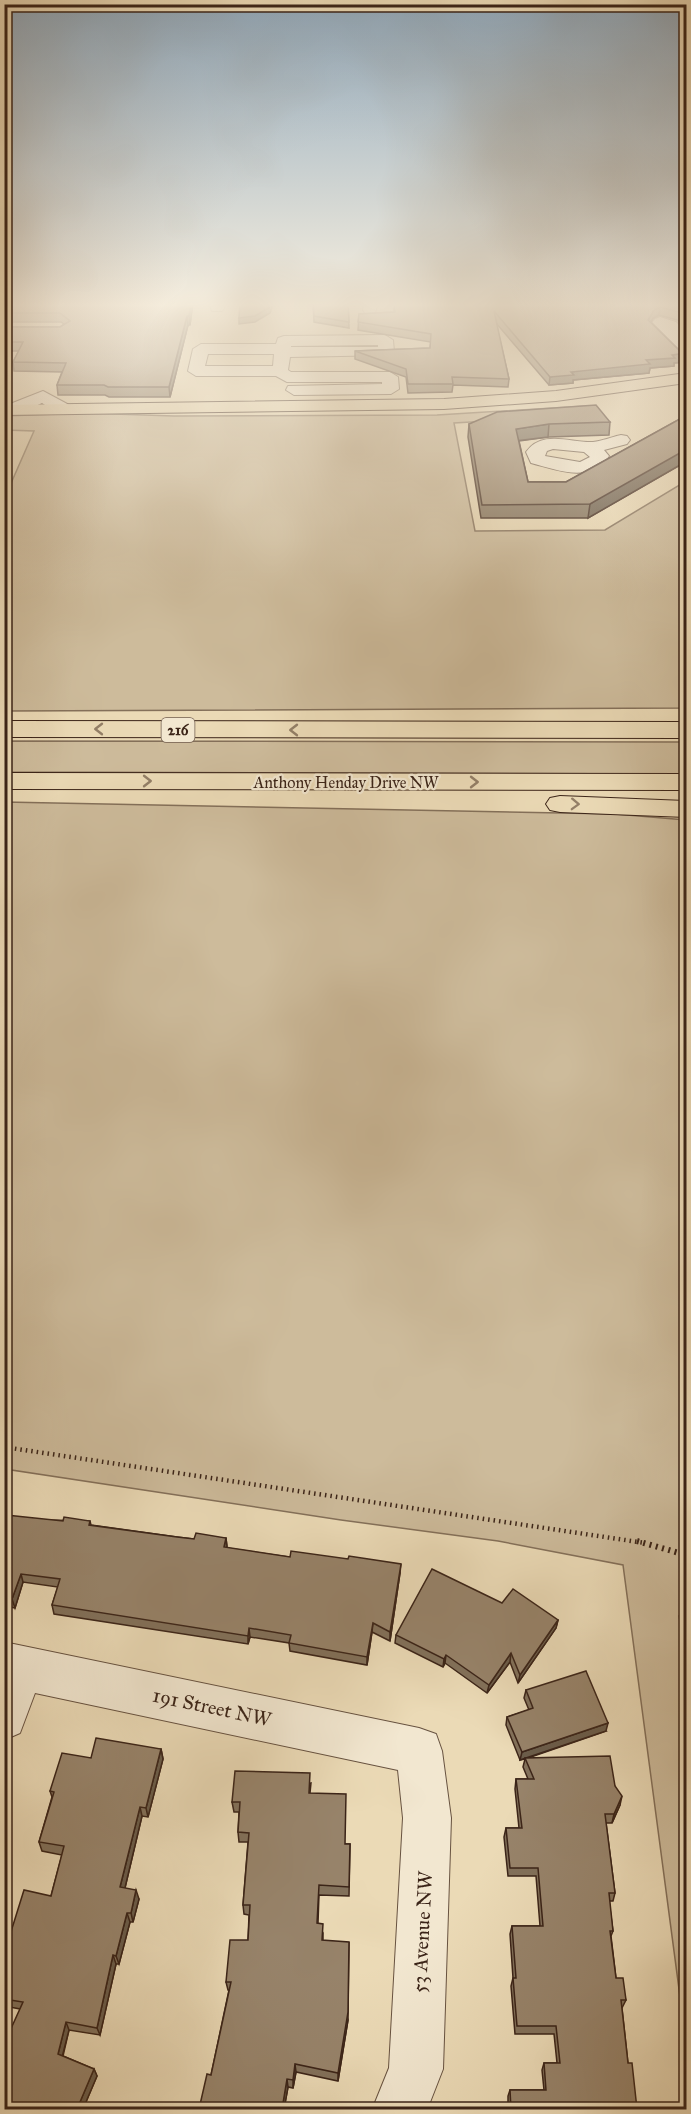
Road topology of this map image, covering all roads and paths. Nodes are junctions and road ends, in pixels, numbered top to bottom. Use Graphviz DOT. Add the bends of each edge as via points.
graph roads {
  1 [pos="202,401"];
  2 [pos="368,401"];
  3 [pos="425,401"];
  4 [pos="501,401"];
  5 [pos="575,401"];
  6 [pos="8,410"];
  7 [pos="621,440"];
  8 [pos="590,448"];
  9 [pos="570,468"];
  10 [pos="549,483"];
  11 [pos="687,717"];
  12 [pos="4,729"];
  13 [pos="352,730"];
  14 [pos="687,730"];
  15 [pos="4,781"];
  16 [pos="202,781"];
  17 [pos="687,782"];
  18 [pos="687,809"];
  19 [pos="4,1447"];
  20 [pos="687,1555"];
  21 [pos="13,1665"];
  22 [pos="4,1717"];
  23 [pos="419,1751"];
  24 [pos="399,2109"];
  1 -- 6 [label="main road" via="157,413"];
  2 -- 5 [label="main road" via="407,412 514,408"];
  3 -- 4 [label="main road" via="444,404"];
  7 -- 8 [label="street"];
  8 -- 9 [label="street" via="600,456 597,461"];
  8 -- 9 [label="street" via="559,443 539,447 535,452 537,459"];
  9 -- 10 [label="street"];
  11 -- 13 [label="main road" via="510,718"];
  13 -- 12 [label="main road, 216, one-way"];
  13 -- 14 [label="main road, 216"];
  15 -- 16 [label="main road, Anthony Henday Drive NW, one-way"];
  16 -- 17 [label="main road, Anthony Henday Drive NW, one-way"];
  16 -- 18 [label="main road, one-way" via="369,797"];
  19 -- 20 [label="path" via="643,1542"];
  21 -- 22 [label="street"];
  21 -- 23 [label="street, 191 Street NW"];
  23 -- 24 [label="street, 53 Avenue NW" via="427,1818 416,2069"];
}
